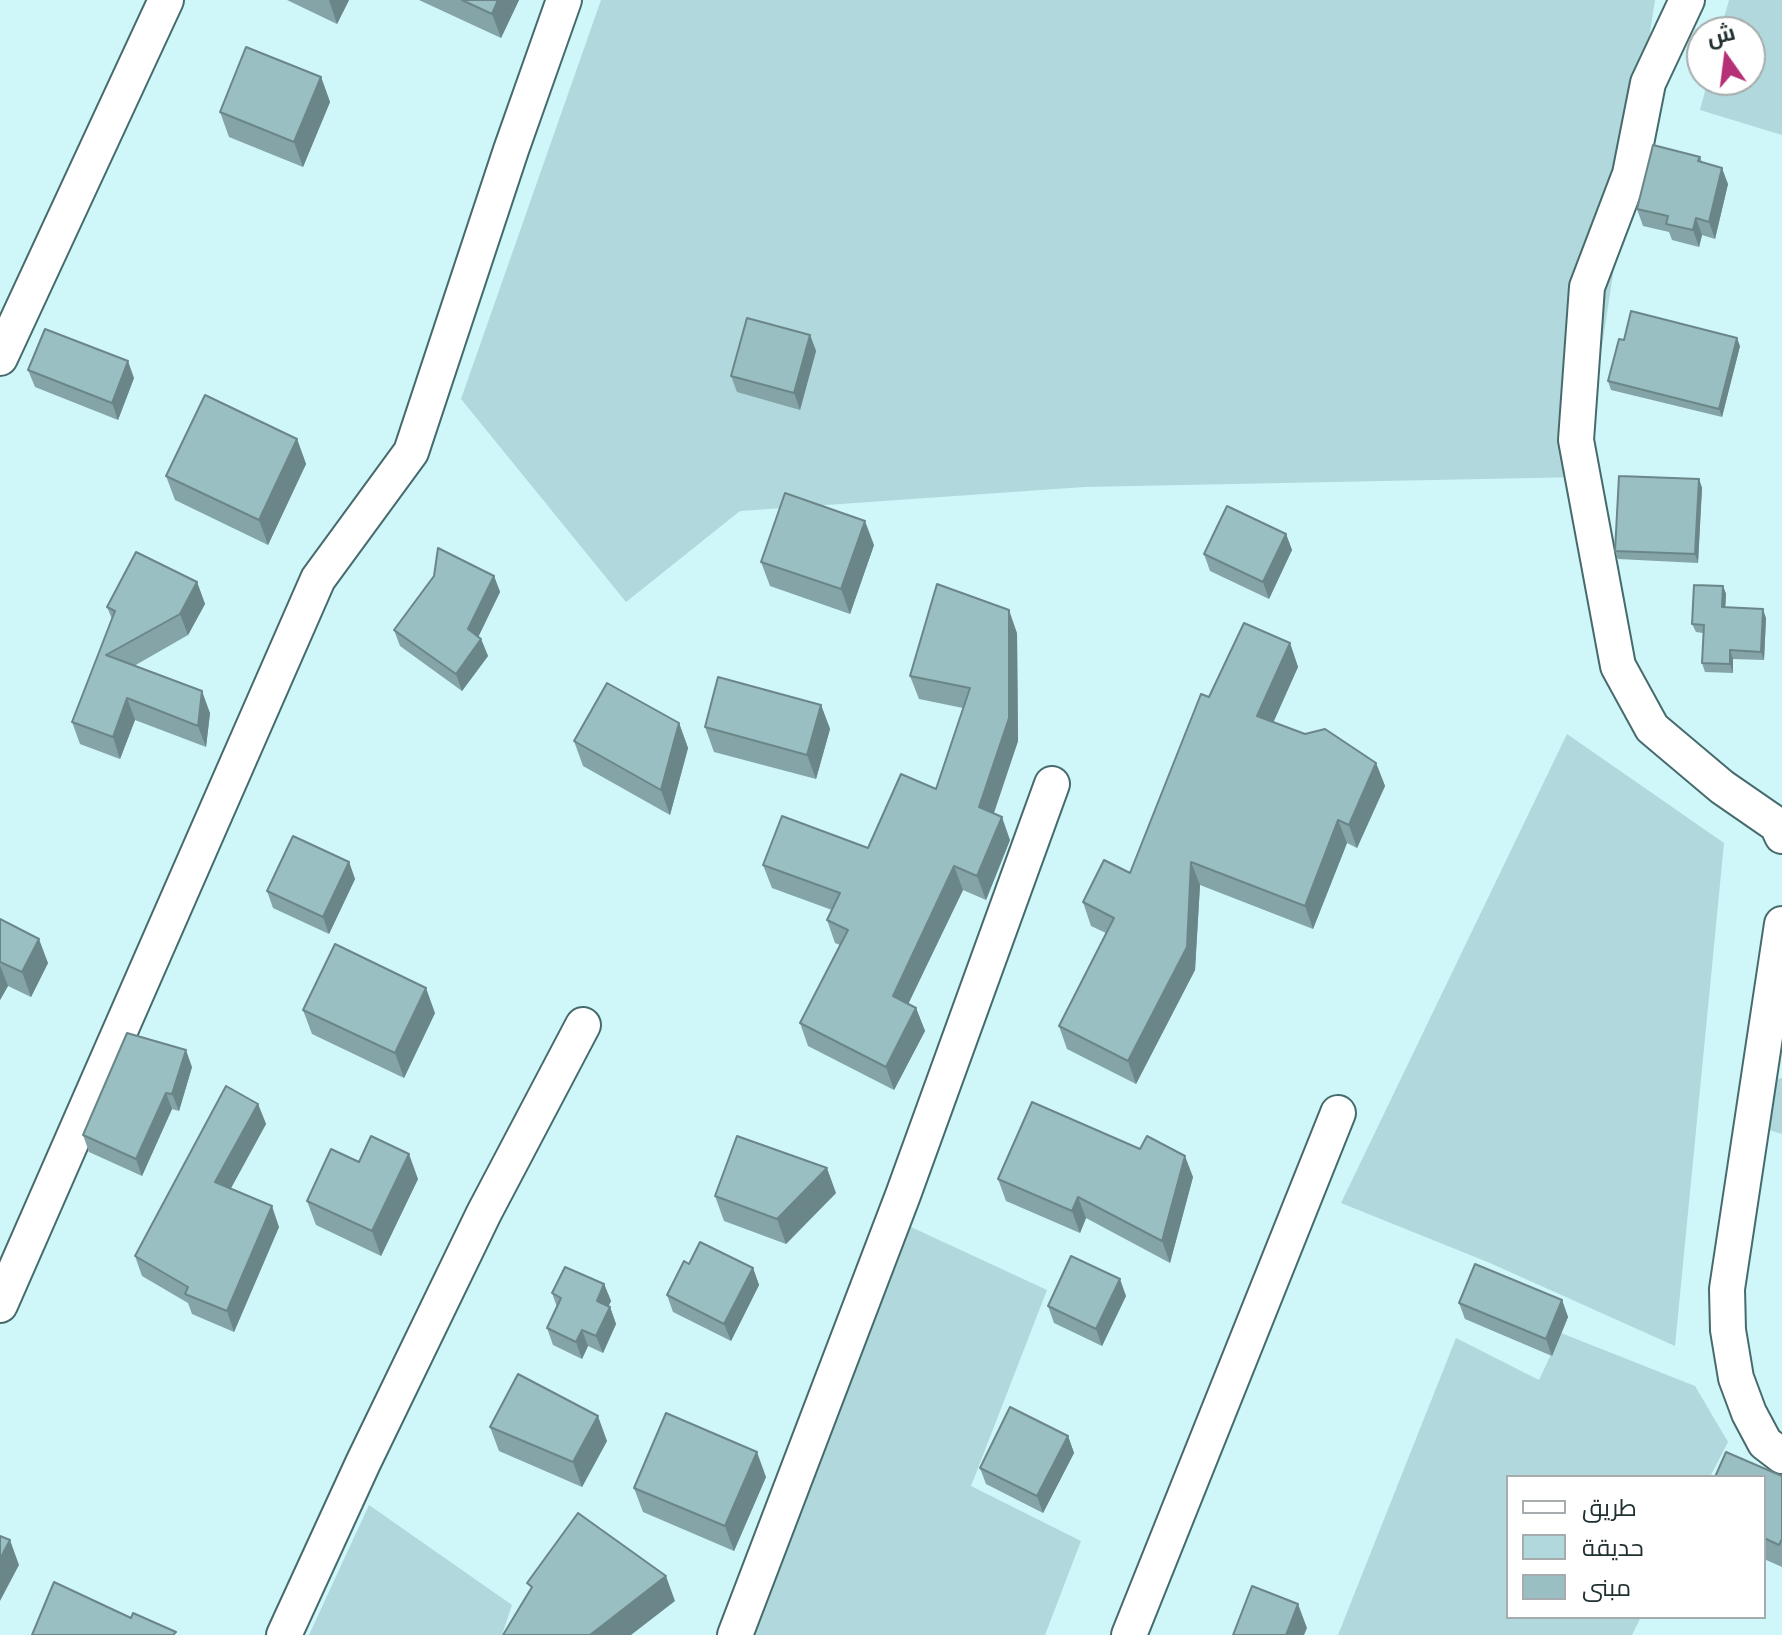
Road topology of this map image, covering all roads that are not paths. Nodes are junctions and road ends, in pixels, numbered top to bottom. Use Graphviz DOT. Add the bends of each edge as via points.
graph roads {
  1 [pos="166,0"];
  2 [pos="564,0"];
  3 [pos="1687,0"];
  4 [pos="0,358"];
  5 [pos="1052,784"];
  6 [pos="1782,836"];
  7 [pos="1782,924"];
  8 [pos="583,1025"];
  9 [pos="1338,1113"];
  10 [pos="0,1305"];
  11 [pos="1782,1456"];
  12 [pos="284,1635"];
  13 [pos="735,1635"];
  14 [pos="1129,1635"];
  1 -- 4 [label="street"];
  2 -- 10 [label="street" via="411,452 318,579"];
  3 -- 6 [label="street" via="1648,83 1630,174 1587,287 1576,440 1618,666 1652,728 1777,825"];
  5 -- 13 [label="street"];
  7 -- 11 [label="street" via="1727,1289 1736,1378 1765,1443"];
  8 -- 12 [label="street" via="478,1227"];
  9 -- 14 [label="street"];
}
